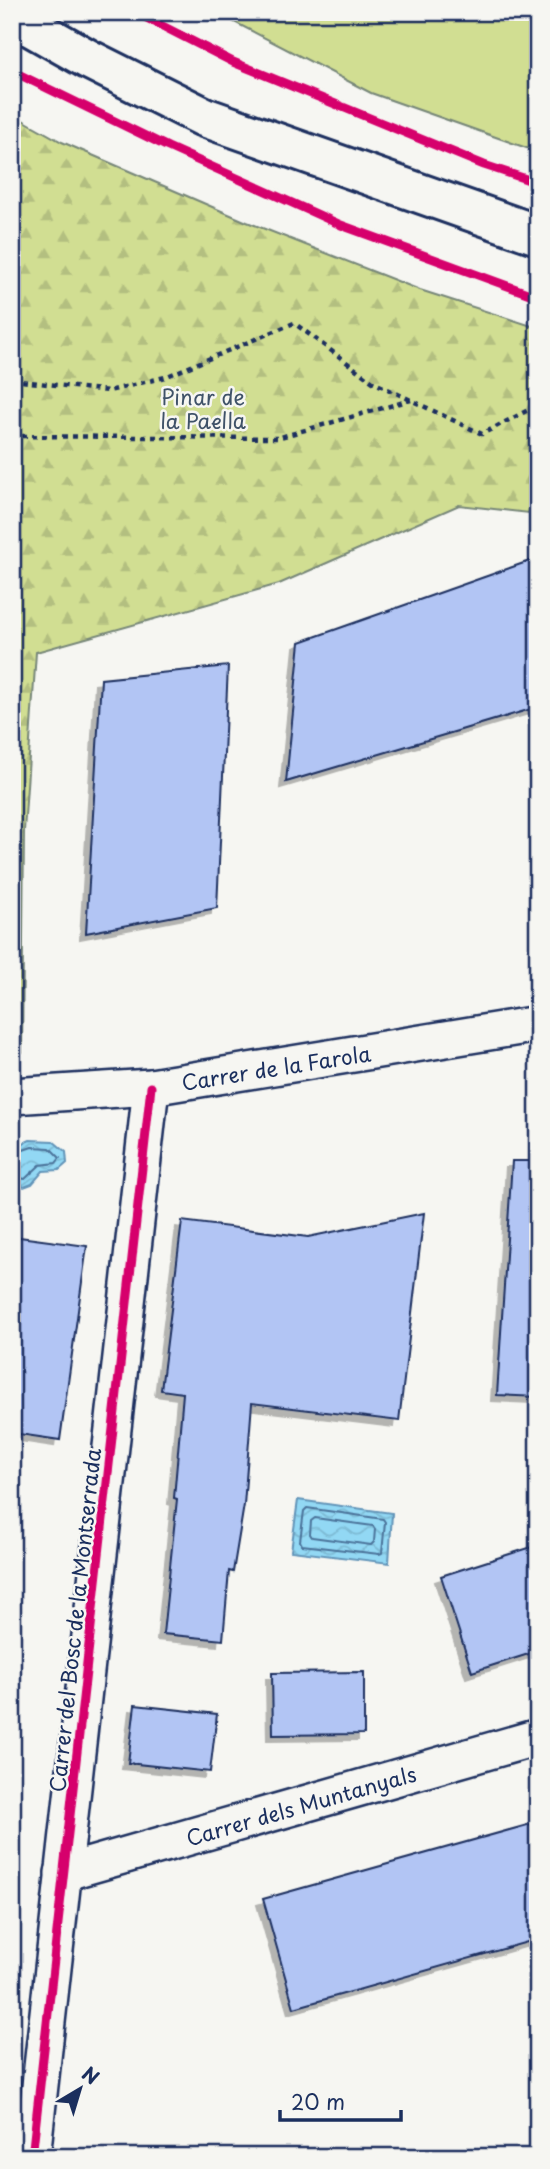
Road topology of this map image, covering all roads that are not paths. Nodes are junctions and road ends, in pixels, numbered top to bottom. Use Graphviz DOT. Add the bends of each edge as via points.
graph roads {
  1 [pos="12,16"];
  2 [pos="538,234"];
  3 [pos="538,1024"];
  4 [pos="151,1087"];
  5 [pos="12,1096"];
  6 [pos="538,1737"];
  7 [pos="64,1873"];
  8 [pos="32,2157"];
  1 -- 2 [label="street" via="204,117"];
  3 -- 4 [label="street, Carrer de la Farola"];
  4 -- 5 [label="street, Carrer de la Farola"];
  4 -- 7 [label="street, Carrer del Bosc de la Montserrada"];
  6 -- 7 [label="street, Carrer dels Muntanyals"];
  7 -- 8 [label="street, Carrer del Bosc de la Montserrada"];
}
